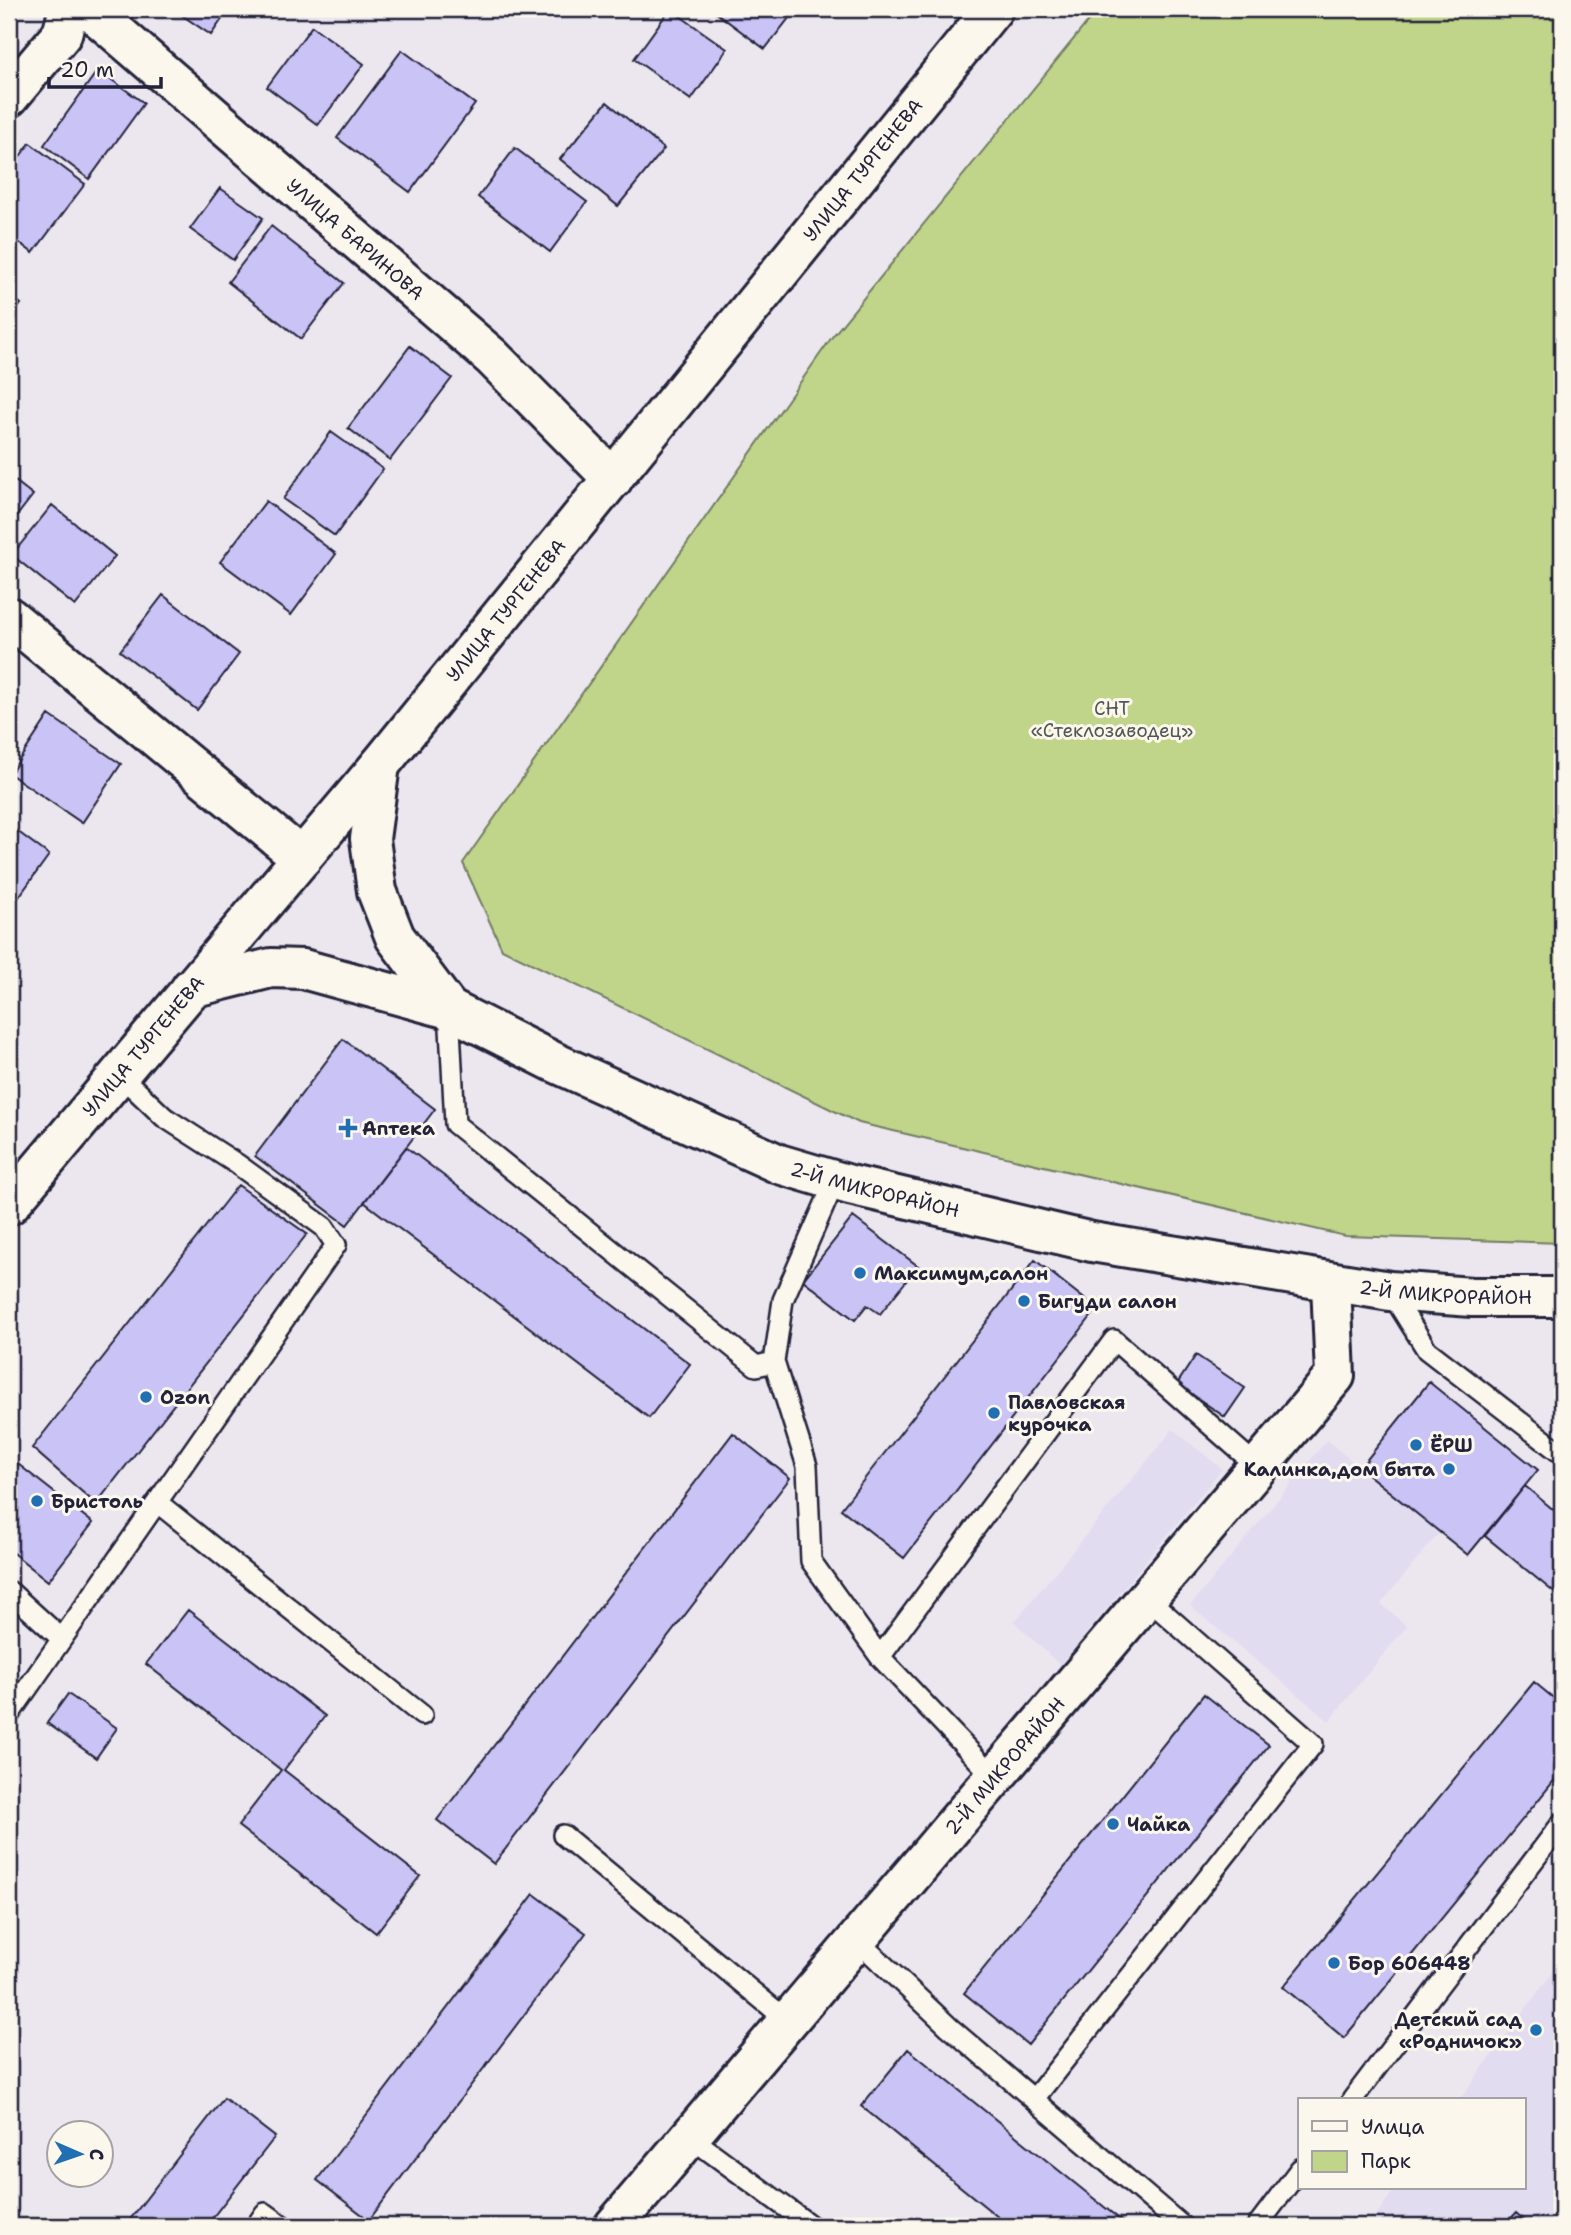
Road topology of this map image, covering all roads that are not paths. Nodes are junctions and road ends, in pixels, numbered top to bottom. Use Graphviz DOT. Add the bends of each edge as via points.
graph roads {
  1 [pos="69,9"];
  2 [pos="89,9"];
  3 [pos="993,9"];
  4 [pos="9,97"];
  5 [pos="613,479"];
  6 [pos="9,617"];
  7 [pos="380,765"];
  8 [pos="302,858"];
  9 [pos="191,988"];
  10 [pos="449,1009"];
  11 [pos="118,1074"];
  12 [pos="835,1181"];
  13 [pos="9,1205"];
  14 [pos="1331,1283"];
  15 [pos="1390,1291"];
  16 [pos="1562,1297"];
  17 [pos="774,1362"];
  18 [pos="1562,1454"];
  19 [pos="1258,1467"];
  20 [pos="158,1503"];
  21 [pos="9,1591"];
  22 [pos="1147,1599"];
  23 [pos="62,1640"];
  24 [pos="880,1657"];
  25 [pos="9,1715"];
  26 [pos="422,1715"];
  27 [pos="994,1777"];
  28 [pos="1562,1823"];
  29 [pos="563,1835"];
  30 [pos="857,1940"];
  31 [pos="788,2021"];
  32 [pos="1354,2098"];
  33 [pos="1034,2099"];
  34 [pos="690,2137"];
  35 [pos="1298,2172"];
  36 [pos="256,2226"];
  37 [pos="283,2226"];
  38 [pos="614,2226"];
  39 [pos="811,2226"];
  40 [pos="1182,2226"];
  41 [pos="1257,2226"];
  1 -- 4 [label="street" via="62,34"];
  2 -- 5 [label="street, УЛИЦА БАРИНОВА" via="492,357"];
  3 -- 5 [label="street, УЛИЦА ТУРГЕНЕВА"];
  5 -- 7 [label="street, УЛИЦА ТУРГЕНЕВА"];
  6 -- 8 [label="street"];
  7 -- 8 [label="street, УЛИЦА ТУРГЕНЕВА"];
  7 -- 10 [label="street" via="370,839 376,891 395,937"];
  8 -- 9 [label="street, УЛИЦА ТУРГЕНЕВА"];
  9 -- 10 [label="street" via="271,968 303,969"];
  9 -- 11 [label="street, УЛИЦА ТУРГЕНЕВА"];
  10 -- 12 [label="street, 2-Й МИКРОРАЙОН" via="779,1164"];
  10 -- 17 [label="lane" via="455,1124 756,1366"];
  11 -- 13 [label="street, УЛИЦА ТУРГЕНЕВА"];
  11 -- 20 [label="lane" via="164,1116 324,1227 336,1245"];
  12 -- 14 [label="street, 2-Й МИКРОРАЙОН" via="1092,1242"];
  12 -- 17 [label="lane" via="783,1300"];
  14 -- 15 [label="street, 2-Й МИКРОРАЙОН"];
  14 -- 19 [label="street, 2-Й МИКРОРАЙОН" via="1335,1376"];
  15 -- 16 [label="street, 2-Й МИКРОРАЙОН"];
  15 -- 18 [label="lane" via="1427,1350"];
  17 -- 24 [label="lane" via="807,1466 811,1561"];
  19 -- 22 [label="street, 2-Й МИКРОРАЙОН"];
  19 -- 24 [label="lane" via="1114,1340"];
  20 -- 23 [label="lane"];
  20 -- 26 [label="lane"];
  21 -- 23 [label="lane"];
  22 -- 27 [label="street, 2-Й МИКРОРАЙОН"];
  22 -- 33 [label="lane" via="1313,1744"];
  23 -- 25 [label="lane"];
  24 -- 27 [label="lane"];
  27 -- 30 [label="street, 2-Й МИКРОРАЙОН"];
  28 -- 32 [label="lane"];
  29 -- 31 [label="lane"];
  30 -- 31 [label="street, 2-Й МИКРОРАЙОН"];
  30 -- 33 [label="lane"];
  31 -- 34 [label="street, 2-Й МИКРОРАЙОН"];
  33 -- 40 [label="lane"];
  34 -- 38 [label="street, 2-Й МИКРОРАЙОН"];
  34 -- 39 [label="lane"];
  35 -- 41 [label="lane"];
  36 -- 37 [label="lane" via="265,2213"];
}
